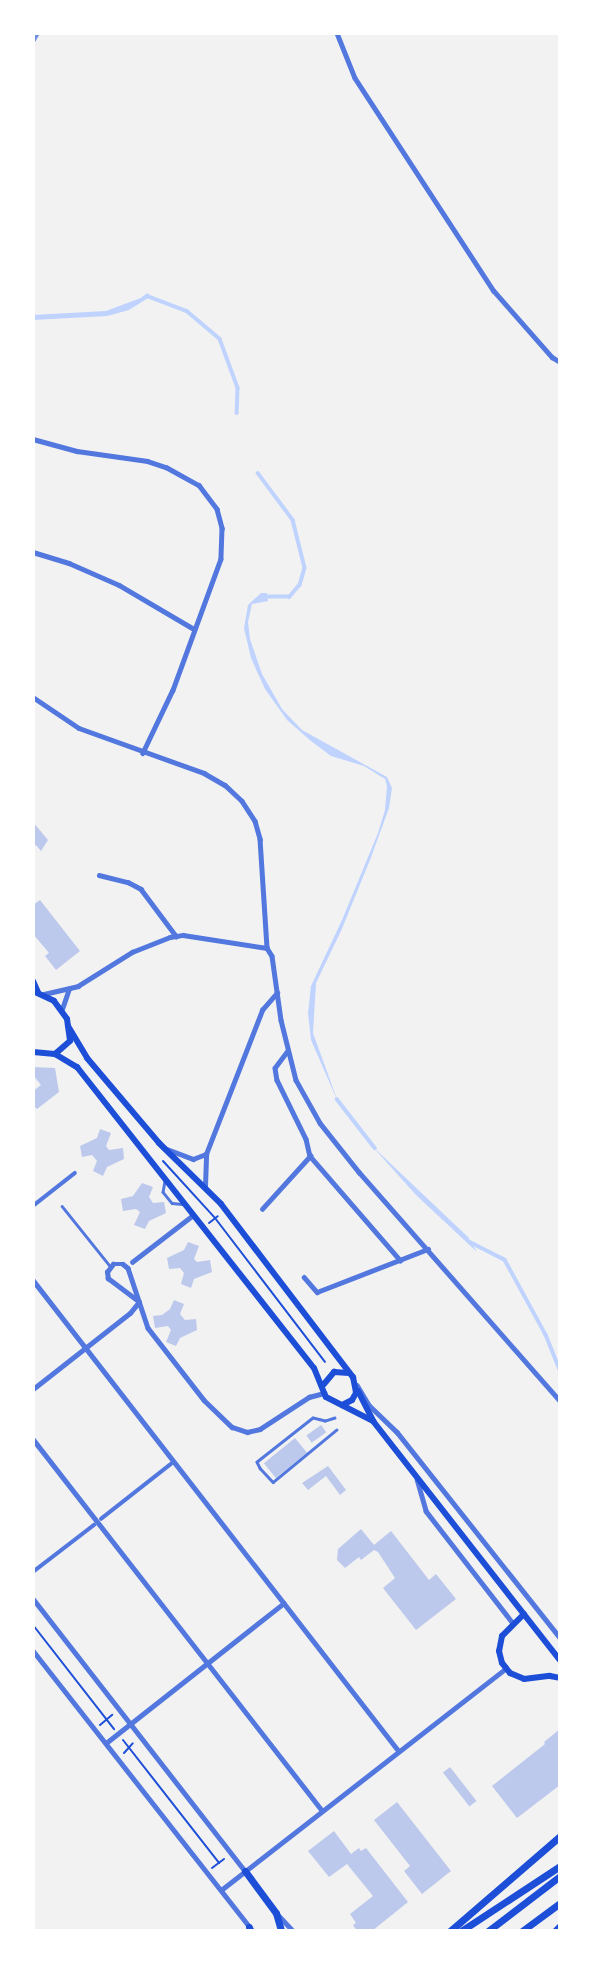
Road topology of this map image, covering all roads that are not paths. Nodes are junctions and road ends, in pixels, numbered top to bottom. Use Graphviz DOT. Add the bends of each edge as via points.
graph roads {
  1 [pos="337,33"];
  2 [pos="560,362"];
  3 [pos="33,439"];
  4 [pos="33,551"];
  5 [pos="194,629"];
  6 [pos="33,697"];
  7 [pos="143,753"];
  8 [pos="99,875"];
  9 [pos="176,936"];
  10 [pos="267,948"];
  11 [pos="33,981"];
  12 [pos="69,989"];
  13 [pos="38,992"];
  14 [pos="277,992"];
  15 [pos="62,1009"];
  16 [pos="68,1026"];
  17 [pos="288,1051"];
  18 [pos="33,1052"];
  19 [pos="55,1054"];
  20 [pos="163,1147"];
  21 [pos="206,1154"];
  22 [pos="310,1156"];
  23 [pos="75,1173"];
  24 [pos="205,1186"];
  25 [pos="33,1206"];
  26 [pos="62,1206"];
  27 [pos="262,1209"];
  28 [pos="193,1214"];
  29 [pos="428,1249"];
  30 [pos="400,1260"];
  31 [pos="132,1262"];
  32 [pos="120,1263"];
  33 [pos="110,1266"];
  34 [pos="129,1273"];
  35 [pos="304,1277"];
  36 [pos="33,1280"];
  37 [pos="117,1285"];
  38 [pos="139,1302"];
  39 [pos="86,1348"];
  40 [pos="350,1374"];
  41 [pos="324,1385"];
  42 [pos="357,1387"];
  43 [pos="33,1390"];
  44 [pos="324,1393"];
  45 [pos="560,1401"];
  46 [pos="340,1405"];
  47 [pos="335,1418"];
  48 [pos="373,1421"];
  49 [pos="336,1430"];
  50 [pos="33,1439"];
  51 [pos="171,1464"];
  52 [pos="417,1478"];
  53 [pos="101,1519"];
  54 [pos="94,1525"];
  55 [pos="33,1572"];
  56 [pos="33,1599"];
  57 [pos="284,1603"];
  58 [pos="524,1614"];
  59 [pos="512,1622"];
  60 [pos="560,1638"];
  61 [pos="33,1651"];
  62 [pos="560,1660"];
  63 [pos="208,1662"];
  64 [pos="505,1669"];
  65 [pos="560,1678"];
  66 [pos="130,1724"];
  67 [pos="106,1743"];
  68 [pos="398,1750"];
  69 [pos="322,1810"];
  70 [pos="560,1836"];
  71 [pos="560,1866"];
  72 [pos="245,1871"];
  73 [pos="560,1876"];
  74 [pos="221,1890"];
  75 [pos="560,1903"];
  76 [pos="276,1913"];
  77 [pos="560,1926"];
  78 [pos="251,1929"];
  79 [pos="281,1931"];
  80 [pos="293,1931"];
  81 [pos="450,1931"];
  82 [pos="461,1931"];
  83 [pos="488,1931"];
  84 [pos="522,1931"];
  85 [pos="555,1931"];
  1 -- 2 [label="street" via="355,78 494,291"];
  3 -- 5 [label="street" via="166,467 209,496 221,522 223,549"];
  4 -- 5 [label="street" via="119,585"];
  5 -- 7 [label="street" via="173,690"];
  6 -- 7 [label="street" via="79,728"];
  7 -- 10 [label="street" via="213,778 230,789 253,819 260,839"];
  8 -- 9 [label="street" via="141,889"];
  9 -- 10 [label="street"];
  9 -- 12 [label="street" via="144,946"];
  10 -- 14 [label="street"];
  11 -- 13 [label="main road"];
  12 -- 13 [label="street"];
  12 -- 15 [label="street"];
  13 -- 15 [label="main road"];
  14 -- 17 [label="street"];
  14 -- 21 [label="street" via="262,1010"];
  15 -- 16 [label="main road"];
  16 -- 19 [label="main road" via="70,1041"];
  16 -- 20 [label="main road" via="87,1058"];
  17 -- 22 [label="street" via="275,1068"];
  17 -- 29 [label="street" via="296,1080 320,1123"];
  18 -- 19 [label="main road"];
  19 -- 28 [label="main road" via="85,1076"];
  20 -- 21 [label="street" via="189,1158"];
  20 -- 24 [label="main road"];
  21 -- 24 [label="street"];
  22 -- 27 [label="street"];
  22 -- 30 [label="street"];
  23 -- 25 [label="street"];
  24 -- 40 [label="main road"];
  26 -- 33 [label="lane"];
  28 -- 31 [label="street"];
  28 -- 41 [label="main road"];
  29 -- 30 [label="street"];
  29 -- 45 [label="street"];
  30 -- 35 [label="street" via="317,1292"];
  31 -- 32 [label="street"];
  31 -- 34 [label="street"];
  32 -- 33 [label="street"];
  32 -- 34 [label="street"];
  33 -- 37 [label="street" via="107,1276"];
  34 -- 37 [label="street" via="124,1283"];
  34 -- 38 [label="street"];
  36 -- 39 [label="street"];
  37 -- 38 [label="street"];
  38 -- 39 [label="street"];
  38 -- 44 [label="street" via="148,1328 204,1400 240,1431 260,1429 309,1397"];
  39 -- 43 [label="street"];
  39 -- 57 [label="street"];
  40 -- 41 [label="main road" via="334,1372"];
  40 -- 42 [label="main road"];
  41 -- 44 [label="main road"];
  42 -- 46 [label="main road" via="352,1401"];
  42 -- 48 [label="main road"];
  42 -- 60 [label="street"];
  44 -- 46 [label="main road"];
  46 -- 48 [label="main road"];
  47 -- 49 [label="lane" via="313,1418 257,1462 273,1482"];
  48 -- 52 [label="main road"];
  50 -- 63 [label="street"];
  51 -- 53 [label="street"];
  52 -- 58 [label="main road"];
  52 -- 59 [label="street" via="426,1511"];
  54 -- 55 [label="street"];
  56 -- 66 [label="street"];
  57 -- 63 [label="street"];
  57 -- 68 [label="street"];
  58 -- 59 [label="main road"];
  58 -- 62 [label="main road"];
  59 -- 64 [label="main road" via="500,1643"];
  61 -- 67 [label="street"];
  63 -- 66 [label="street"];
  63 -- 69 [label="street"];
  64 -- 65 [label="main road" via="524,1679"];
  64 -- 68 [label="street"];
  66 -- 67 [label="street"];
  66 -- 72 [label="street"];
  67 -- 74 [label="street"];
  68 -- 69 [label="street"];
  69 -- 72 [label="street"];
  70 -- 81 [label="main road"];
  71 -- 82 [label="main road"];
  72 -- 74 [label="street"];
  72 -- 76 [label="main road"];
  73 -- 83 [label="main road"];
  74 -- 78 [label="street"];
  75 -- 84 [label="main road"];
  76 -- 79 [label="main road"];
  76 -- 80 [label="street"];
  77 -- 85 [label="main road"];
}
